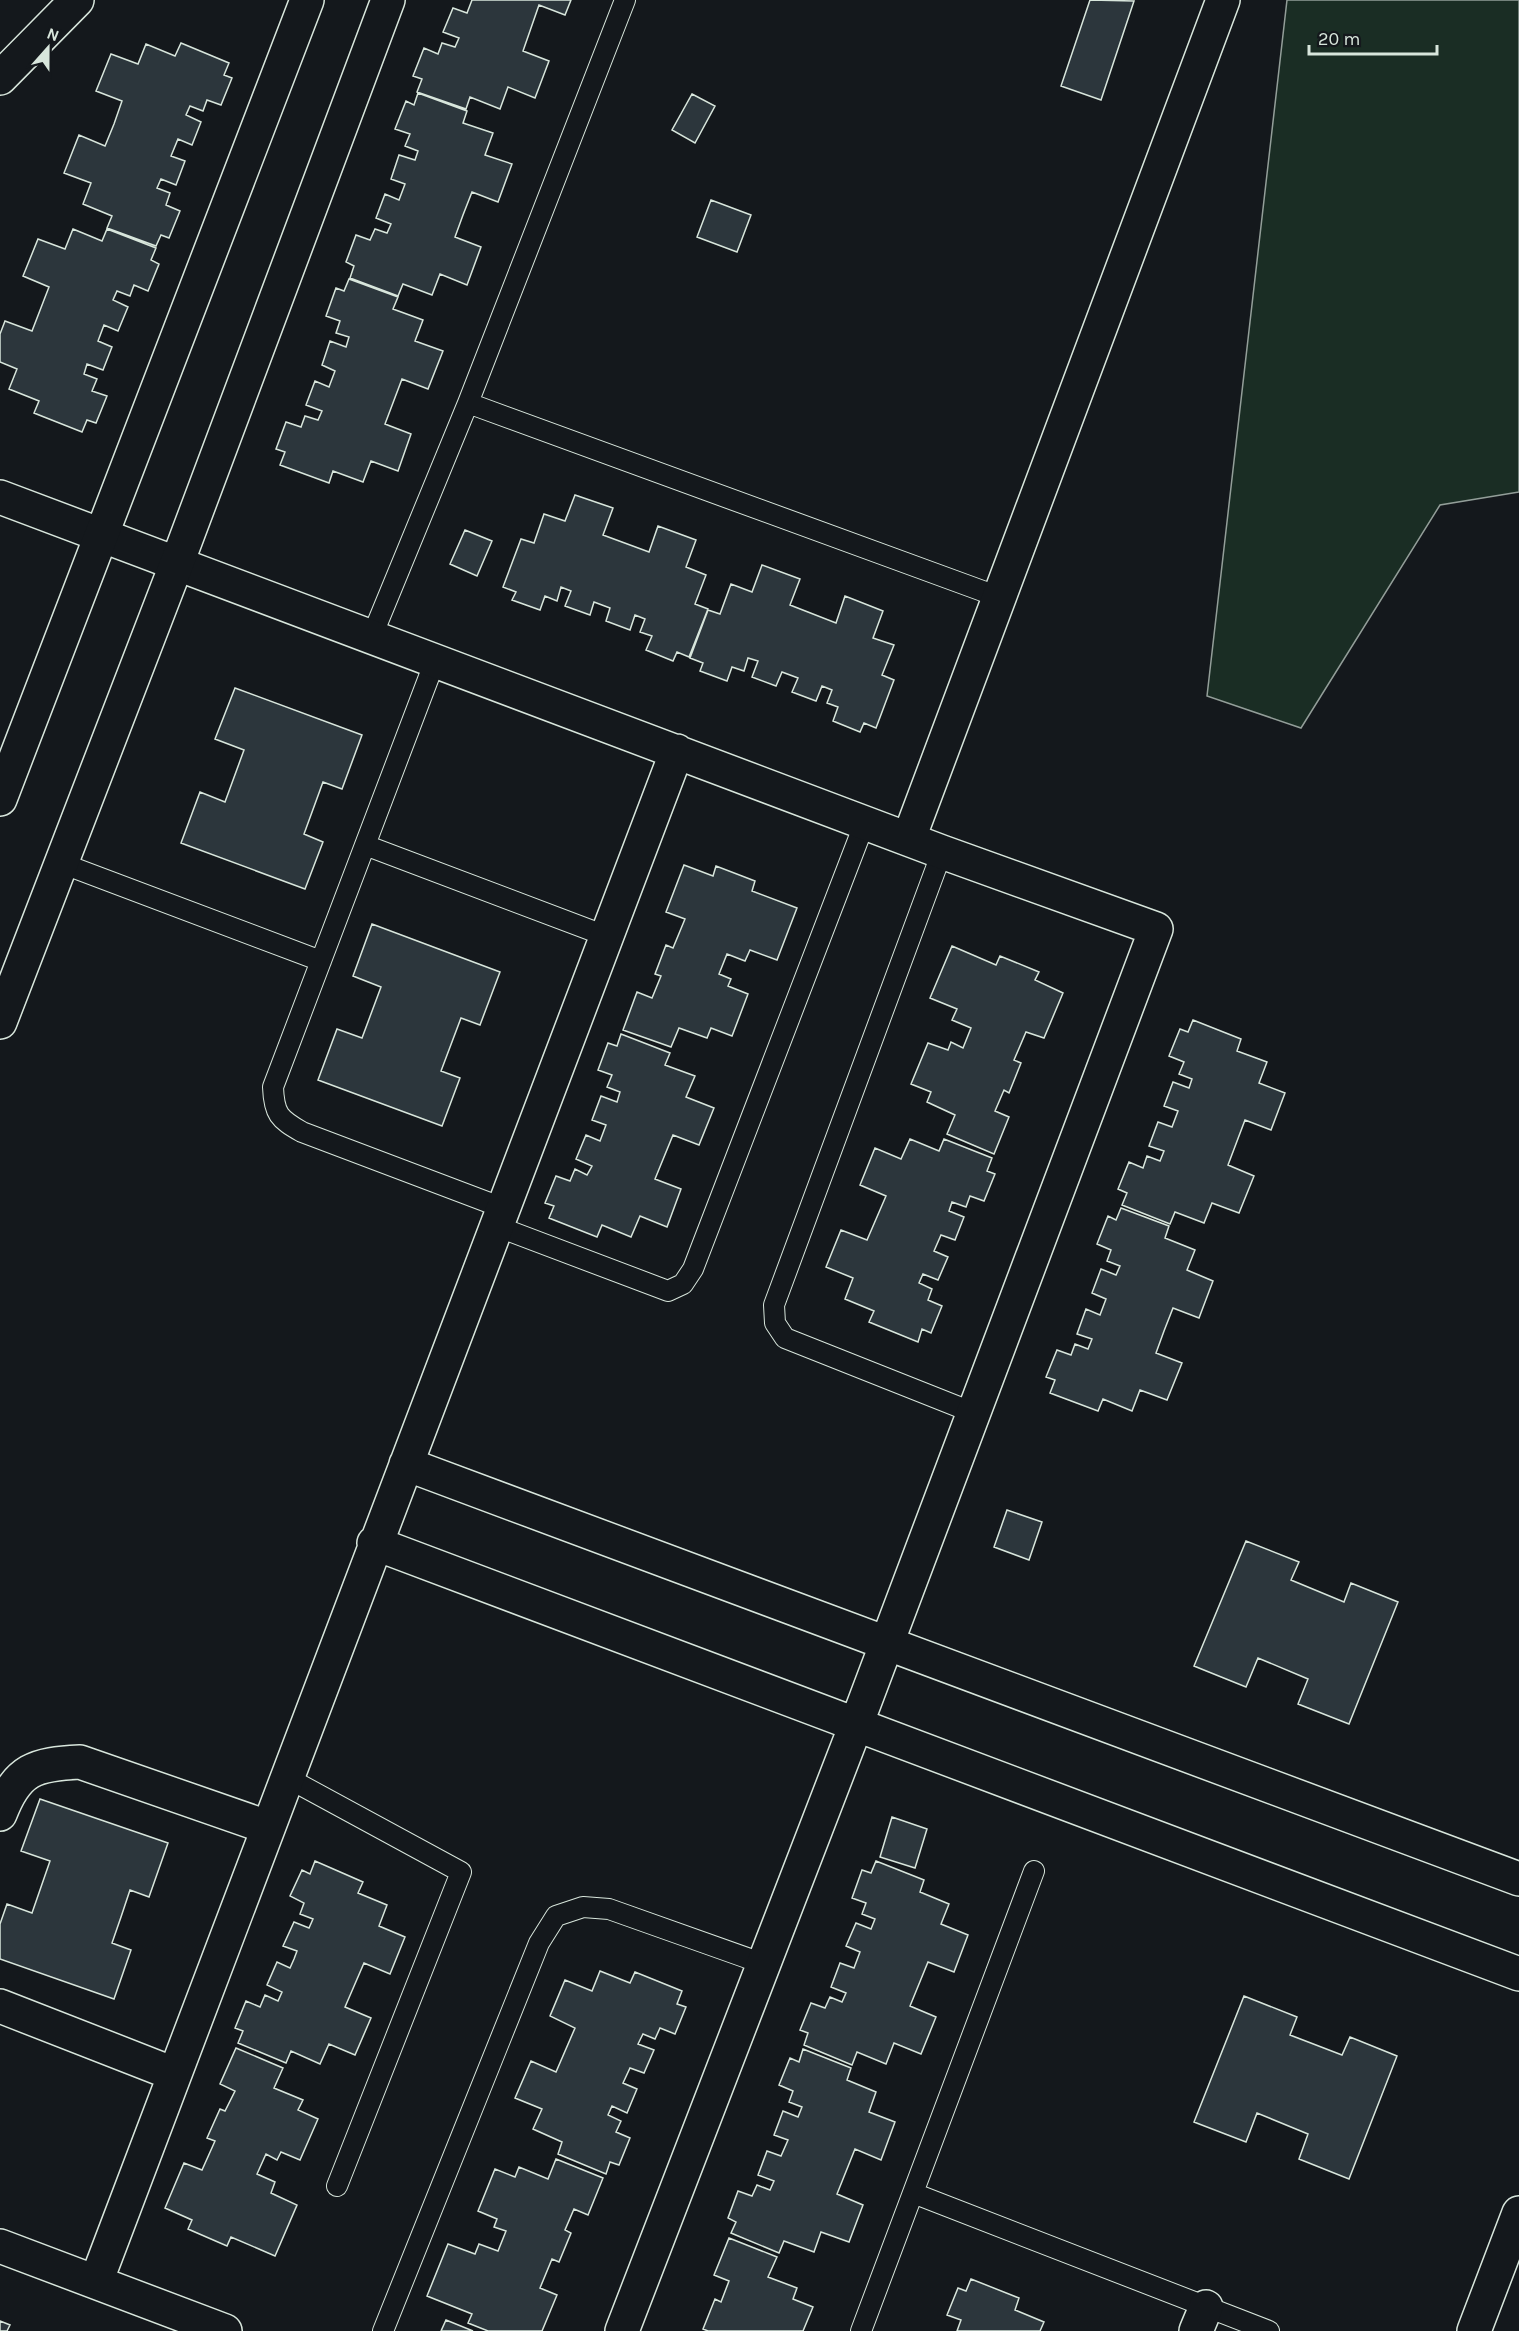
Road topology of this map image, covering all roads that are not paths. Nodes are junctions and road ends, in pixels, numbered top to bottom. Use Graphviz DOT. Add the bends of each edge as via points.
graph roads {
  1 [pos="77,0"];
  2 [pos="307,0"];
  3 [pos="388,0"];
  4 [pos="625,0"];
  5 [pos="1222,0"];
  6 [pos="0,78"];
  7 [pos="468,403"];
  8 [pos="0,498"];
  9 [pos="101,535"];
  10 [pos="177,563"];
  11 [pos="999,597"];
  12 [pos="372,636"];
  13 [pos="435,661"];
  14 [pos="677,751"];
  15 [pos="0,799"];
  16 [pos="865,822"];
  17 [pos="909,838"];
  18 [pos="365,846"];
  19 [pos="942,852"];
  20 [pos="61,863"];
  21 [pos="606,936"];
  22 [pos="321,961"];
  23 [pos="0,1022"];
  24 [pos="500,1217"];
  25 [pos="974,1413"];
  26 [pos="406,1464"];
  27 [pos="374,1543"];
  28 [pos="886,1643"];
  29 [pos="856,1725"];
  30 [pos="286,1777"];
  31 [pos="2,1804"];
  32 [pos="267,1827"];
  33 [pos="1034,1871"];
  34 [pos="1519,1879"];
  35 [pos="764,1964"];
  36 [pos="1519,1974"];
  37 [pos="0,2006"];
  38 [pos="174,2074"];
  39 [pos="337,2186"];
  40 [pos="913,2193"];
  41 [pos="1519,2213"];
  42 [pos="0,2246"];
  43 [pos="96,2282"];
  44 [pos="1201,2319"];
  45 [pos="225,2331"];
  46 [pos="383,2331"];
  47 [pos="622,2331"];
  48 [pos="861,2331"];
  49 [pos="1269,2331"];
  50 [pos="1474,2331"];
  1 -- 6 [label="street"];
  2 -- 9 [label="street"];
  3 -- 10 [label="street"];
  4 -- 7 [label="lane"];
  5 -- 11 [label="street"];
  7 -- 11 [label="lane"];
  7 -- 12 [label="lane"];
  8 -- 9 [label="street"];
  9 -- 10 [label="street"];
  9 -- 15 [label="street"];
  10 -- 12 [label="street"];
  10 -- 20 [label="street"];
  11 -- 17 [label="street"];
  12 -- 13 [label="street"];
  13 -- 14 [label="street"];
  13 -- 18 [label="lane"];
  14 -- 16 [label="street"];
  14 -- 21 [label="street"];
  16 -- 17 [label="street"];
  16 -- 24 [label="lane" via="693,1269 683,1284 668,1291"];
  17 -- 19 [label="street"];
  18 -- 21 [label="lane"];
  18 -- 22 [label="lane"];
  19 -- 25 [label="lane" via="774,1305 775,1323 785,1338"];
  19 -- 25 [label="street" via="1156,929"];
  20 -- 22 [label="lane"];
  20 -- 23 [label="street"];
  21 -- 24 [label="street"];
  22 -- 24 [label="lane" via="273,1087 274,1107 287,1123 302,1132"];
  24 -- 26 [label="street"];
  25 -- 28 [label="street"];
  26 -- 27 [label="street"];
  26 -- 28 [label="street"];
  27 -- 29 [label="street"];
  27 -- 30 [label="street"];
  28 -- 29 [label="street"];
  28 -- 34 [label="street"];
  29 -- 35 [label="street"];
  29 -- 36 [label="street"];
  30 -- 32 [label="street"];
  30 -- 39 [label="lane" via="461,1872"];
  31 -- 32 [label="street" via="23,1775 47,1764 80,1762"];
  32 -- 38 [label="street"];
  33 -- 40 [label="lane"];
  35 -- 46 [label="lane" via="609,1909 583,1907 556,1916 539,1943"];
  35 -- 47 [label="street"];
  37 -- 38 [label="street"];
  38 -- 43 [label="street"];
  40 -- 44 [label="lane"];
  40 -- 48 [label="lane"];
  41 -- 50 [label="street"];
  42 -- 43 [label="street"];
  43 -- 45 [label="street"];
  44 -- 49 [label="lane"];
}
